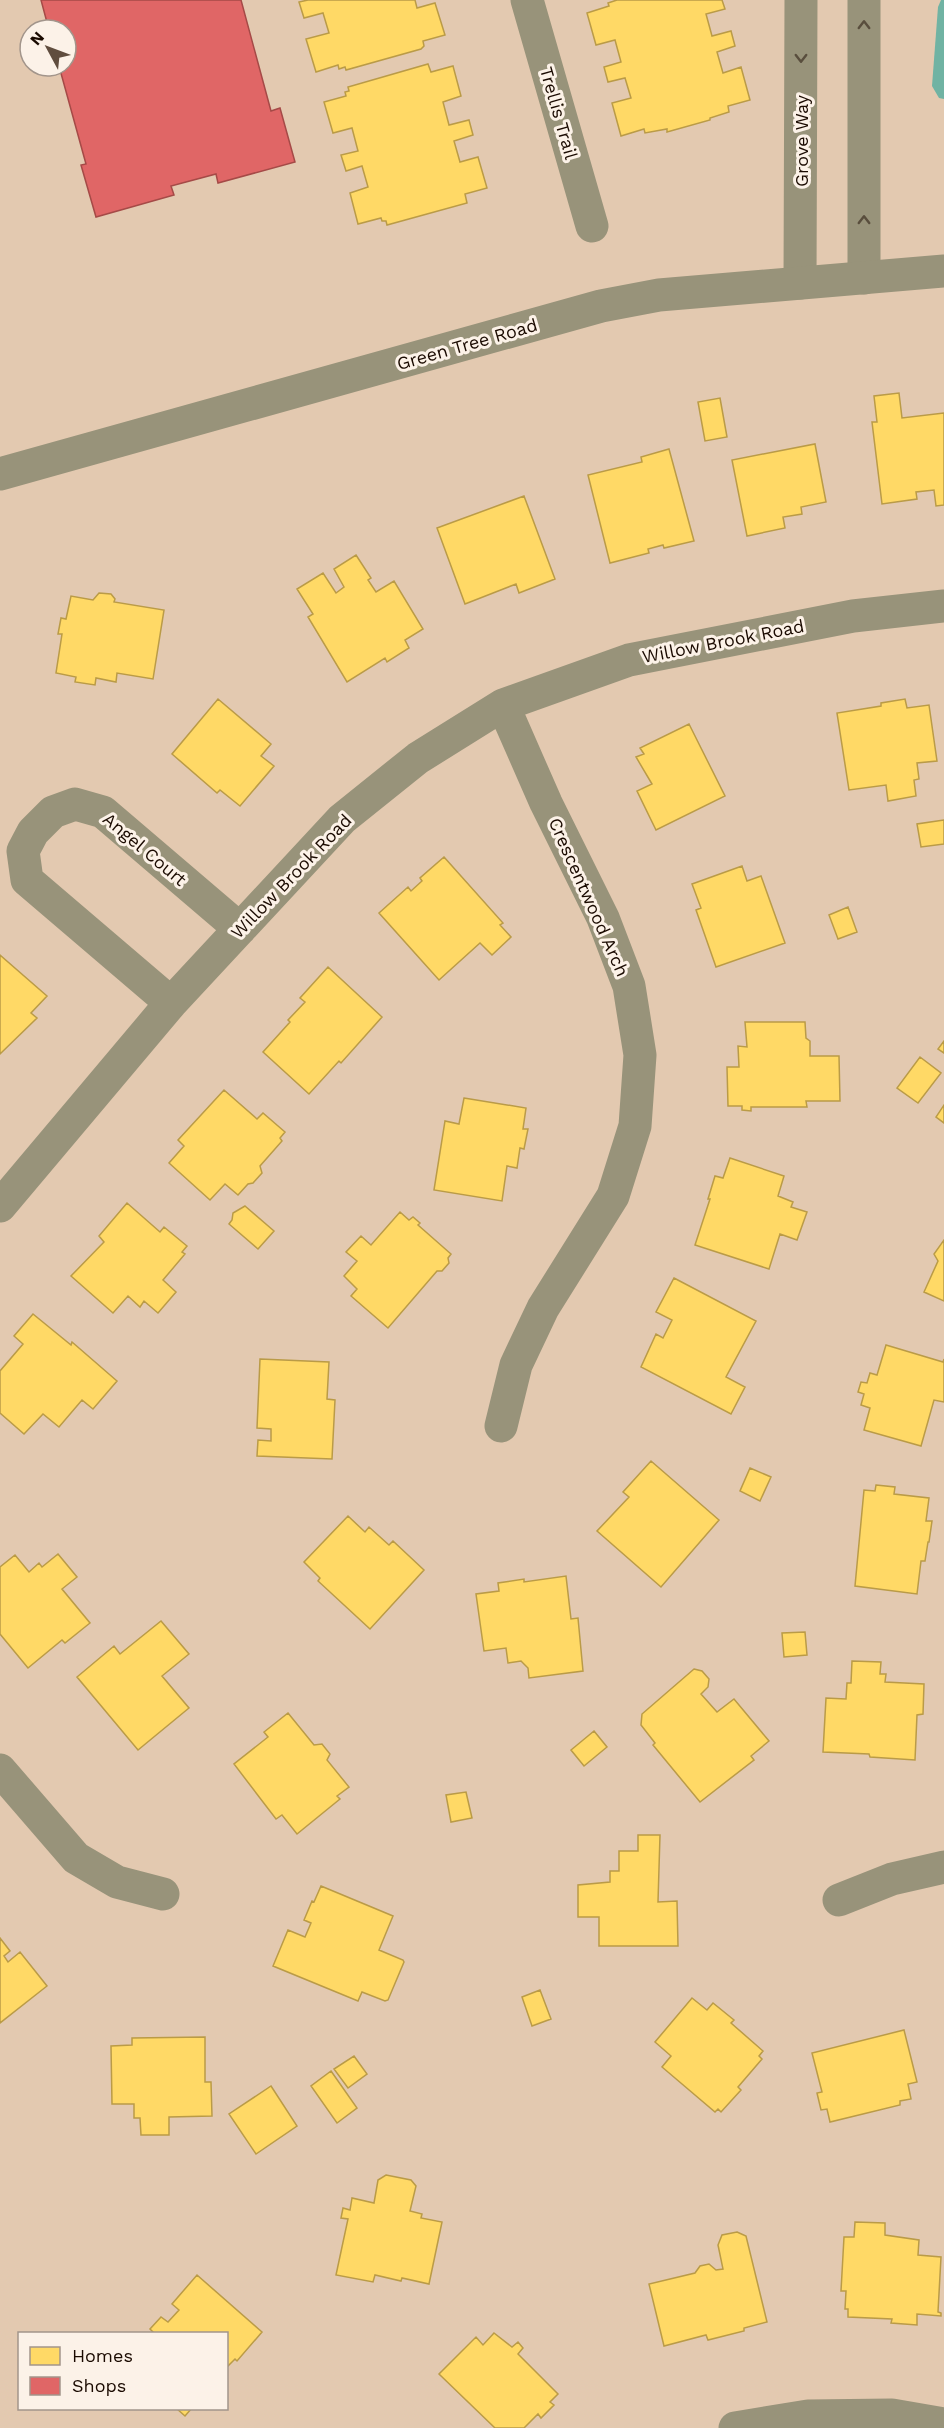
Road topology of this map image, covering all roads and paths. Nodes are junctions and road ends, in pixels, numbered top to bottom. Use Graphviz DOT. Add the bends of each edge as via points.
graph roads {
  1 [pos="526,0"];
  2 [pos="801,0"];
  3 [pos="864,0"];
  4 [pos="592,226"];
  5 [pos="944,271"];
  6 [pos="864,278"];
  7 [pos="800,283"];
  8 [pos="0,474"];
  9 [pos="944,606"];
  10 [pos="503,705"];
  11 [pos="240,929"];
  12 [pos="171,1003"];
  13 [pos="0,1206"];
  14 [pos="501,1426"];
  15 [pos="0,1770"];
  16 [pos="944,1867"];
  17 [pos="163,1894"];
  18 [pos="839,1900"];
  19 [pos="944,2424"];
  20 [pos="735,2428"];
  1 -- 4 [label="street, Trellis Trail"];
  2 -- 7 [label="street, Grove Way, one-way"];
  6 -- 3 [label="street, one-way"];
  5 -- 6 [label="street, Green Tree Road"];
  6 -- 7 [label="street, Green Tree Road"];
  7 -- 8 [label="street, Green Tree Road" via="659,295 601,306"];
  9 -- 10 [label="street, Willow Brook Road" via="853,616 629,660"];
  10 -- 11 [label="street, Willow Brook Road" via="418,758 342,819"];
  10 -- 14 [label="street, Crescentwood Arch" via="603,918 629,986 640,1055 635,1126 613,1196 543,1308 516,1365"];
  11 -- 12 [label="street, Willow Brook Road"];
  11 -- 12 [label="street, Angel Court" via="103,812 75,804 53,812 33,832 24,851 27,880"];
  12 -- 13 [label="street, Willow Brook Road"];
  15 -- 17 [label="street" via="76,1858 117,1882"];
  16 -- 18 [label="street" via="892,1879"];
  19 -- 20 [label="street" via="892,2415 808,2416"];
}
